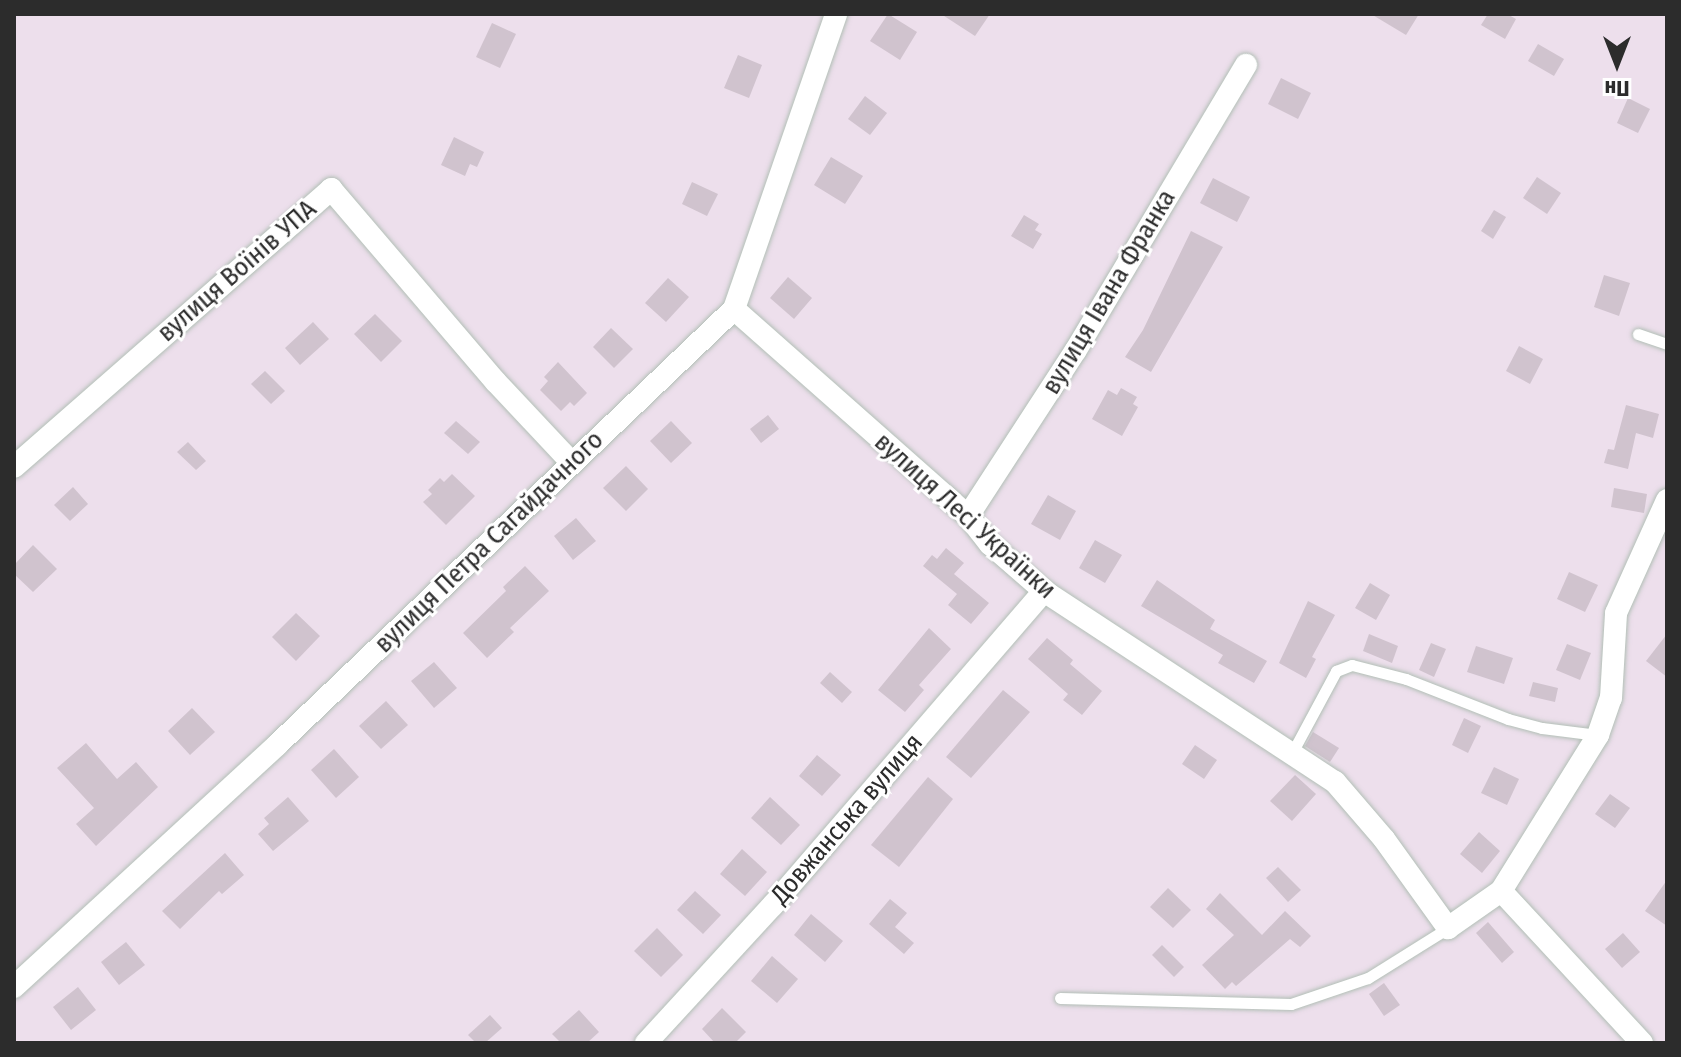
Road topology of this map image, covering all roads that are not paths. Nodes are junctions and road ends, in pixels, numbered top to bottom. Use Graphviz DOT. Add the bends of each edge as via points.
graph roads {
  1 [pos="836,14"];
  2 [pos="1246,65"];
  3 [pos="734,309"];
  4 [pos="1638,334"];
  5 [pos="1667,344"];
  6 [pos="572,463"];
  7 [pos="14,467"];
  8 [pos="1667,500"];
  9 [pos="968,516"];
  10 [pos="1044,591"];
  11 [pos="1598,735"];
  12 [pos="1293,751"];
  13 [pos="1501,891"];
  14 [pos="1448,928"];
  15 [pos="14,987"];
  16 [pos="1060,998"];
  17 [pos="646,1043"];
  18 [pos="1642,1043"];
  1 -- 3 [label="street, вулиця Петра Сагайдачного"];
  2 -- 9 [label="street, вулиця Івана Франка" via="1076,350"];
  3 -- 6 [label="street, вулиця Петра Сагайдачного"];
  3 -- 9 [label="street, вулиця Лесі Українки"];
  4 -- 5 [label="lane"];
  6 -- 7 [label="street, вулиця Воїнів УПА" via="331,189"];
  6 -- 15 [label="street, вулиця Петра Сагайдачного"];
  8 -- 11 [label="street" via="1616,613 1611,698"];
  9 -- 10 [label="street, вулиця Лесі Українки" via="990,544"];
  10 -- 12 [label="street, вулиця Лесі Українки"];
  10 -- 17 [label="street, Довжанська вулиця" via="773,905"];
  11 -- 12 [label="lane" via="1508,719 1406,679 1352,665 1336,671"];
  11 -- 13 [label="street"];
  12 -- 14 [label="street, вулиця Лесі Українки" via="1351,799"];
  13 -- 14 [label="street"];
  13 -- 18 [label="street"];
  14 -- 16 [label="lane" via="1368,978 1291,1004"];
}
